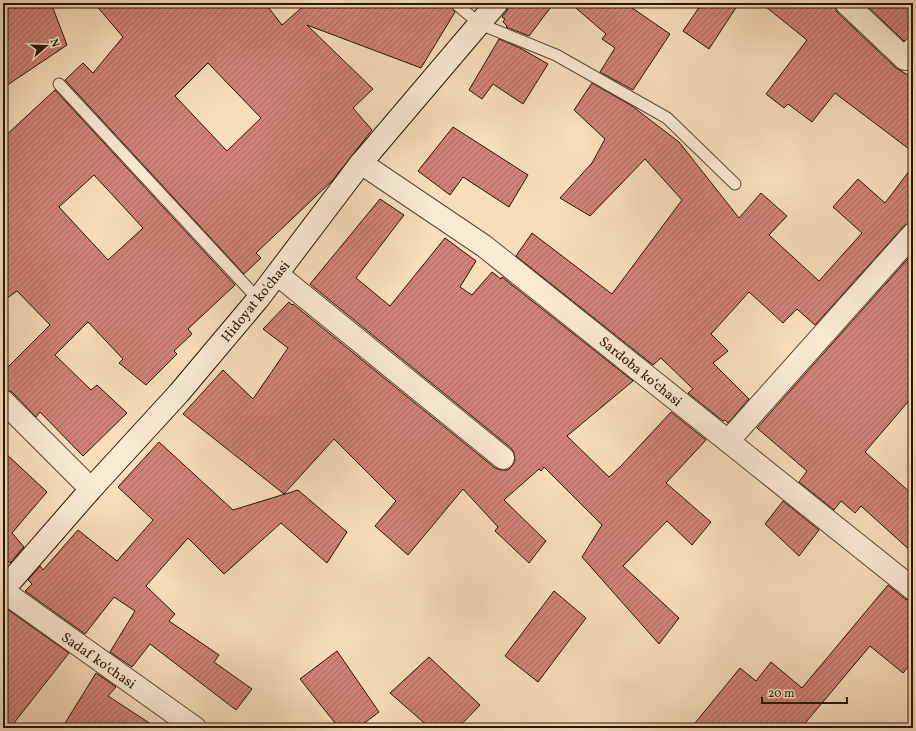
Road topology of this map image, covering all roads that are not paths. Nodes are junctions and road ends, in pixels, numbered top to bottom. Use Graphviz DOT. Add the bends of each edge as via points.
graph roads {
  1 [pos="455,3"];
  2 [pos="497,3"];
  3 [pos="846,3"];
  4 [pos="480,24"];
  5 [pos="910,58"];
  6 [pos="59,84"];
  7 [pos="361,163"];
  8 [pos="735,184"];
  9 [pos="913,234"];
  10 [pos="277,274"];
  11 [pos="258,299"];
  12 [pos="3,400"];
  13 [pos="728,441"];
  14 [pos="502,458"];
  15 [pos="91,489"];
  16 [pos="913,589"];
  17 [pos="3,591"];
  18 [pos="196,728"];
  1 -- 4 [label="lane"];
  2 -- 4 [label="street, Hidoyat ko'chasi"];
  3 -- 5 [label="street"];
  4 -- 7 [label="street, Hidoyat ko'chasi"];
  4 -- 8 [label="lane" via="556,55 667,118"];
  6 -- 11 [label="lane"];
  7 -- 10 [label="street, Hidoyat ko'chasi"];
  7 -- 13 [label="street, Sardoba koʻchasi" via="484,246"];
  9 -- 13 [label="street"];
  10 -- 11 [label="street, Hidoyat ko'chasi"];
  10 -- 14 [label="street"];
  11 -- 15 [label="street, Hidoyat ko'chasi" via="179,393"];
  12 -- 15 [label="street"];
  13 -- 16 [label="street, Sardoba koʻchasi"];
  15 -- 17 [label="street, Hidoyat ko'chasi"];
  17 -- 18 [label="street, Sadaf koʻchasi"];
}
